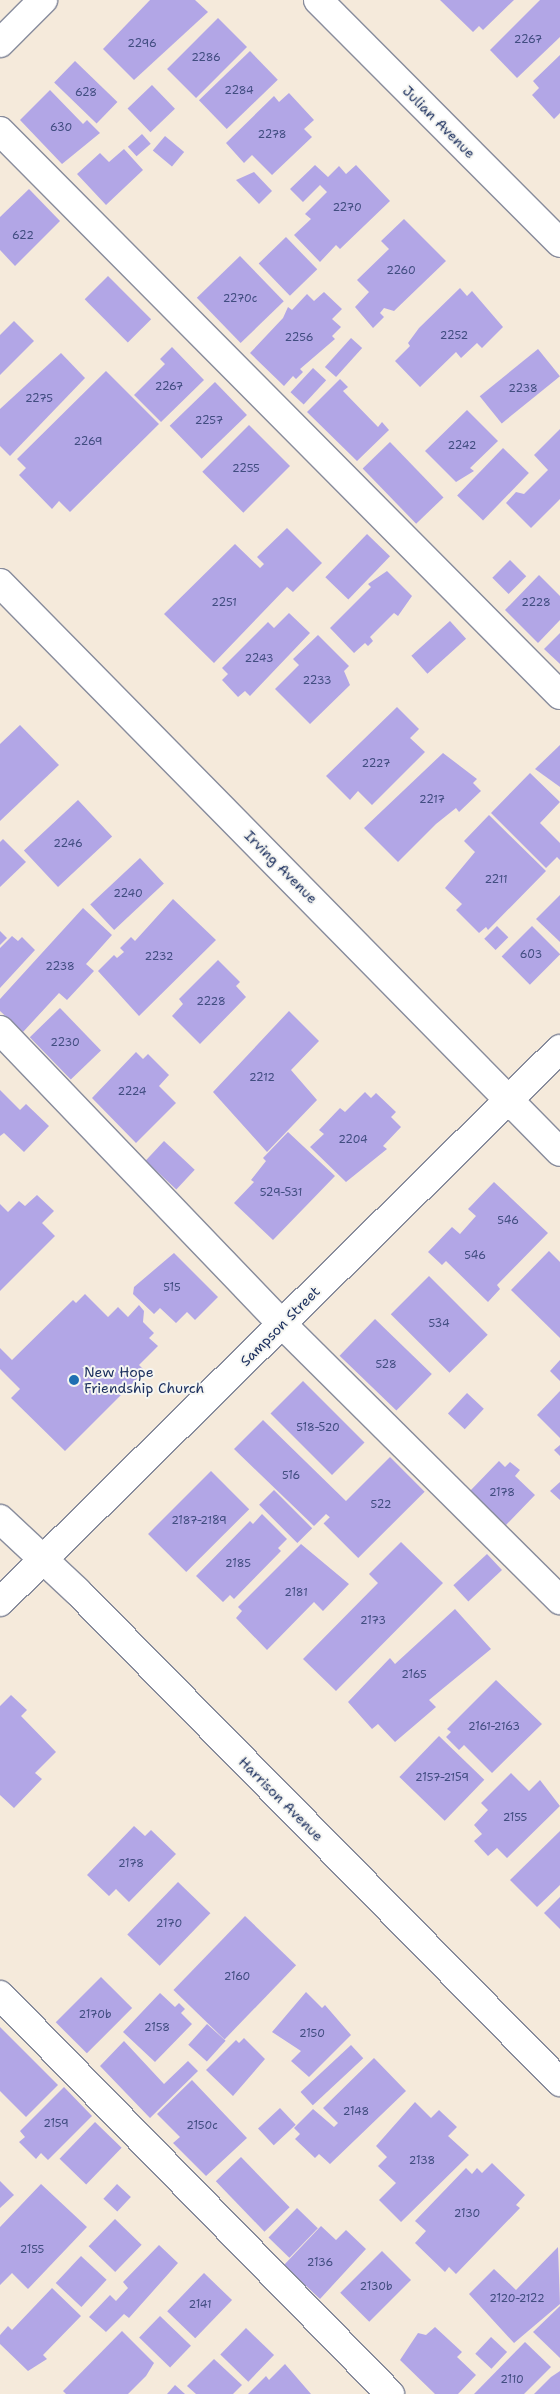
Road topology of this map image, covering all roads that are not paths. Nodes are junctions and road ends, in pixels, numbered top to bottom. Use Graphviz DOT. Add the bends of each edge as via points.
graph roads {
  1 [pos="43,0"];
  2 [pos="318,0"];
  3 [pos="0,43"];
  4 [pos="0,131"];
  5 [pos="560,243"];
  6 [pos="0,583"];
  7 [pos="560,695"];
  8 [pos="0,1030"];
  9 [pos="560,1049"];
  10 [pos="508,1100"];
  11 [pos="560,1152"];
  12 [pos="282,1324"];
  13 [pos="0,1519"];
  14 [pos="43,1560"];
  15 [pos="560,1600"];
  16 [pos="0,1602"];
  17 [pos="3,2004"];
  18 [pos="560,2082"];
  19 [pos="390,2394"];
  1 -- 3 [label="street"];
  2 -- 5 [label="street, Julian Avenue"];
  4 -- 7 [label="street"];
  6 -- 10 [label="street, Irving Avenue"];
  8 -- 12 [label="street"];
  9 -- 10 [label="street, Sampson Street"];
  10 -- 11 [label="street, Irving Avenue"];
  10 -- 12 [label="street, Sampson Street"];
  12 -- 14 [label="street, Sampson Street"];
  12 -- 15 [label="street"];
  13 -- 14 [label="street, Harrison Avenue"];
  14 -- 16 [label="street, Sampson Street"];
  14 -- 18 [label="street, Harrison Avenue"];
  17 -- 19 [label="street"];
}
